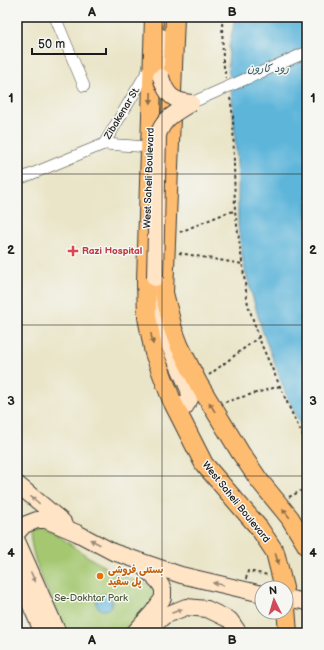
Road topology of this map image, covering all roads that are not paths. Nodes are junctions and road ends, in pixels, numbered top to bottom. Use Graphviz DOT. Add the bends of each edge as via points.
graph roads {
  1 [pos="55,17"];
  2 [pos="154,17"];
  3 [pos="163,17"];
  4 [pos="174,17"];
  5 [pos="307,52"];
  6 [pos="152,64"];
  7 [pos="84,86"];
  8 [pos="191,103"];
  9 [pos="104,144"];
  10 [pos="150,147"];
  11 [pos="17,180"];
  12 [pos="159,285"];
  13 [pos="180,347"];
  14 [pos="181,374"];
  15 [pos="172,401"];
  16 [pos="17,484"];
  17 [pos="17,533"];
  18 [pos="76,533"];
  19 [pos="17,541"];
  20 [pos="307,546"];
  21 [pos="134,559"];
  22 [pos="17,574"];
  23 [pos="282,580"];
  24 [pos="254,592"];
  25 [pos="294,600"];
  26 [pos="307,602"];
  27 [pos="287,620"];
  28 [pos="43,633"];
  29 [pos="58,633"];
  30 [pos="134,633"];
  31 [pos="146,633"];
  32 [pos="239,633"];
  33 [pos="288,633"];
  1 -- 7 [label="street"];
  2 -- 6 [label="main road, West Saheli Boulevard"];
  3 -- 8 [label="street, bridge" via="161,77 164,88 180,102"];
  4 -- 12 [label="main road, West Saheli Boulevard" via="170,245"];
  5 -- 8 [label="street, bridge"];
  6 -- 9 [label="street, Zibakenar St."];
  6 -- 10 [label="main road, West Saheli Boulevard, one-way"];
  8 -- 12 [label="street, bridge" via="168,118 158,135"];
  9 -- 10 [label="street"];
  9 -- 11 [label="street, Zibakenar St."];
  10 -- 15 [label="main road, West Saheli Boulevard, one-way" via="146,281 148,317 154,353"];
  12 -- 13 [label="main road, West Saheli Boulevard"];
  12 -- 14 [label="street" via="156,305"];
  13 -- 14 [label="street"];
  20 -- 13 [label="main road, West Saheli Boulevard, one-way" via="290,518 240,452 211,406"];
  14 -- 15 [label="street" via="189,390 190,399 185,407"];
  15 -- 23 [label="main road, West Saheli Boulevard, one-way" via="204,464 259,528 275,552"];
  18 -- 16 [label="street, one-way"];
  17 -- 18 [label="street" via="24,525 46,520"];
  21 -- 18 [label="street, one-way"];
  19 -- 29 [label="street, one-way"];
  24 -- 21 [label="street, one-way" via="181,575"];
  21 -- 30 [label="street" via="159,582 163,598"];
  22 -- 28 [label="street"];
  25 -- 26 [label="street"];
  27 -- 33 [label="main road"];
  31 -- 32 [label="street, one-way" via="164,616 186,607 207,609 230,620"];
}
